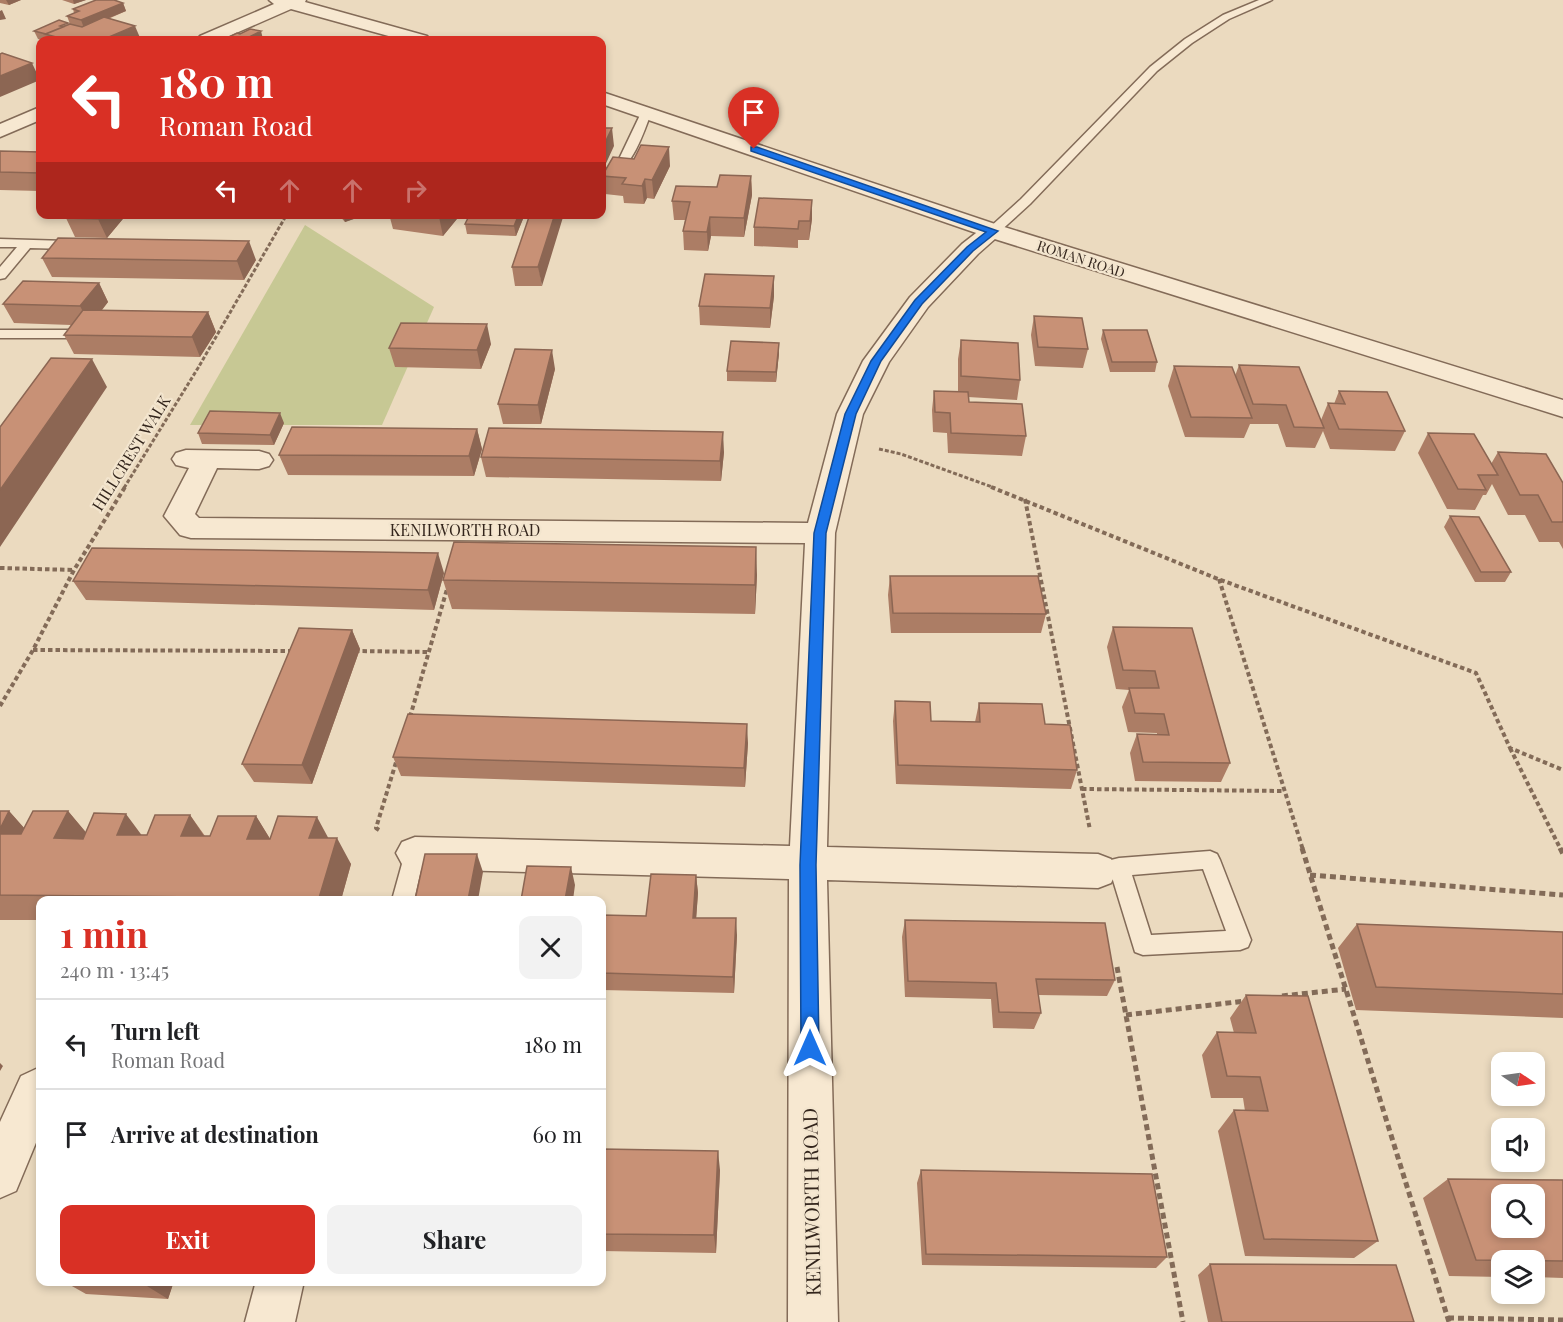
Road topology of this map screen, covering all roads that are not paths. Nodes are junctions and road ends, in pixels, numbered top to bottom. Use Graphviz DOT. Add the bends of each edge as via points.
graph roads {
  1 [pos="1267,0"];
  2 [pos="288,1"];
  3 [pos="214,36"];
  4 [pos="407,36"];
  5 [pos="606,99"];
  6 [pos="646,113"];
  7 [pos="36,117"];
  8 [pos="0,131"];
  9 [pos="606,176"];
  10 [pos="993,231"];
  11 [pos="0,243"];
  12 [pos="26,244"];
  13 [pos="67,245"];
  14 [pos="0,274"];
  15 [pos="0,334"];
  16 [pos="78,334"];
  17 [pos="1563,409"];
  18 [pos="259,460"];
  19 [pos="820,533"];
  20 [pos="415,853"];
  21 [pos="808,865"];
  22 [pos="1109,869"];
  23 [pos="403,896"];
  24 [pos="36,1091"];
  25 [pos="0,1175"];
  26 [pos="279,1286"];
  27 [pos="270,1322"];
  28 [pos="813,1322"];
  1 -- 10 [label="lane" via="1194,38 1146,76 1020,209"];
  2 -- 3 [label="street"];
  2 -- 4 [label="street"];
  5 -- 6 [label="street, ROMAN ROAD"];
  6 -- 9 [label="lane" via="625,161"];
  6 -- 10 [label="street, ROMAN ROAD"];
  7 -- 8 [label="street"];
  10 -- 17 [label="street, ROMAN ROAD"];
  10 -- 19 [label="street, KENILWORTH ROAD" via="919,302 876,361 850,414"];
  11 -- 12 [label="lane"];
  12 -- 13 [label="lane"];
  12 -- 14 [label="lane"];
  15 -- 16 [label="lane"];
  18 -- 19 [label="street, KENILWORTH ROAD" via="196,459 179,516 191,528"];
  19 -- 21 [label="street, KENILWORTH ROAD"];
  20 -- 21 [label="street"];
  20 -- 23 [label="lane"];
  21 -- 22 [label="street"];
  21 -- 28 [label="street, KENILWORTH ROAD"];
  22 -- 22 [label="lane" via="1143,945 1240,940 1210,860"];
  24 -- 25 [label="street"];
  26 -- 27 [label="street"];
}
